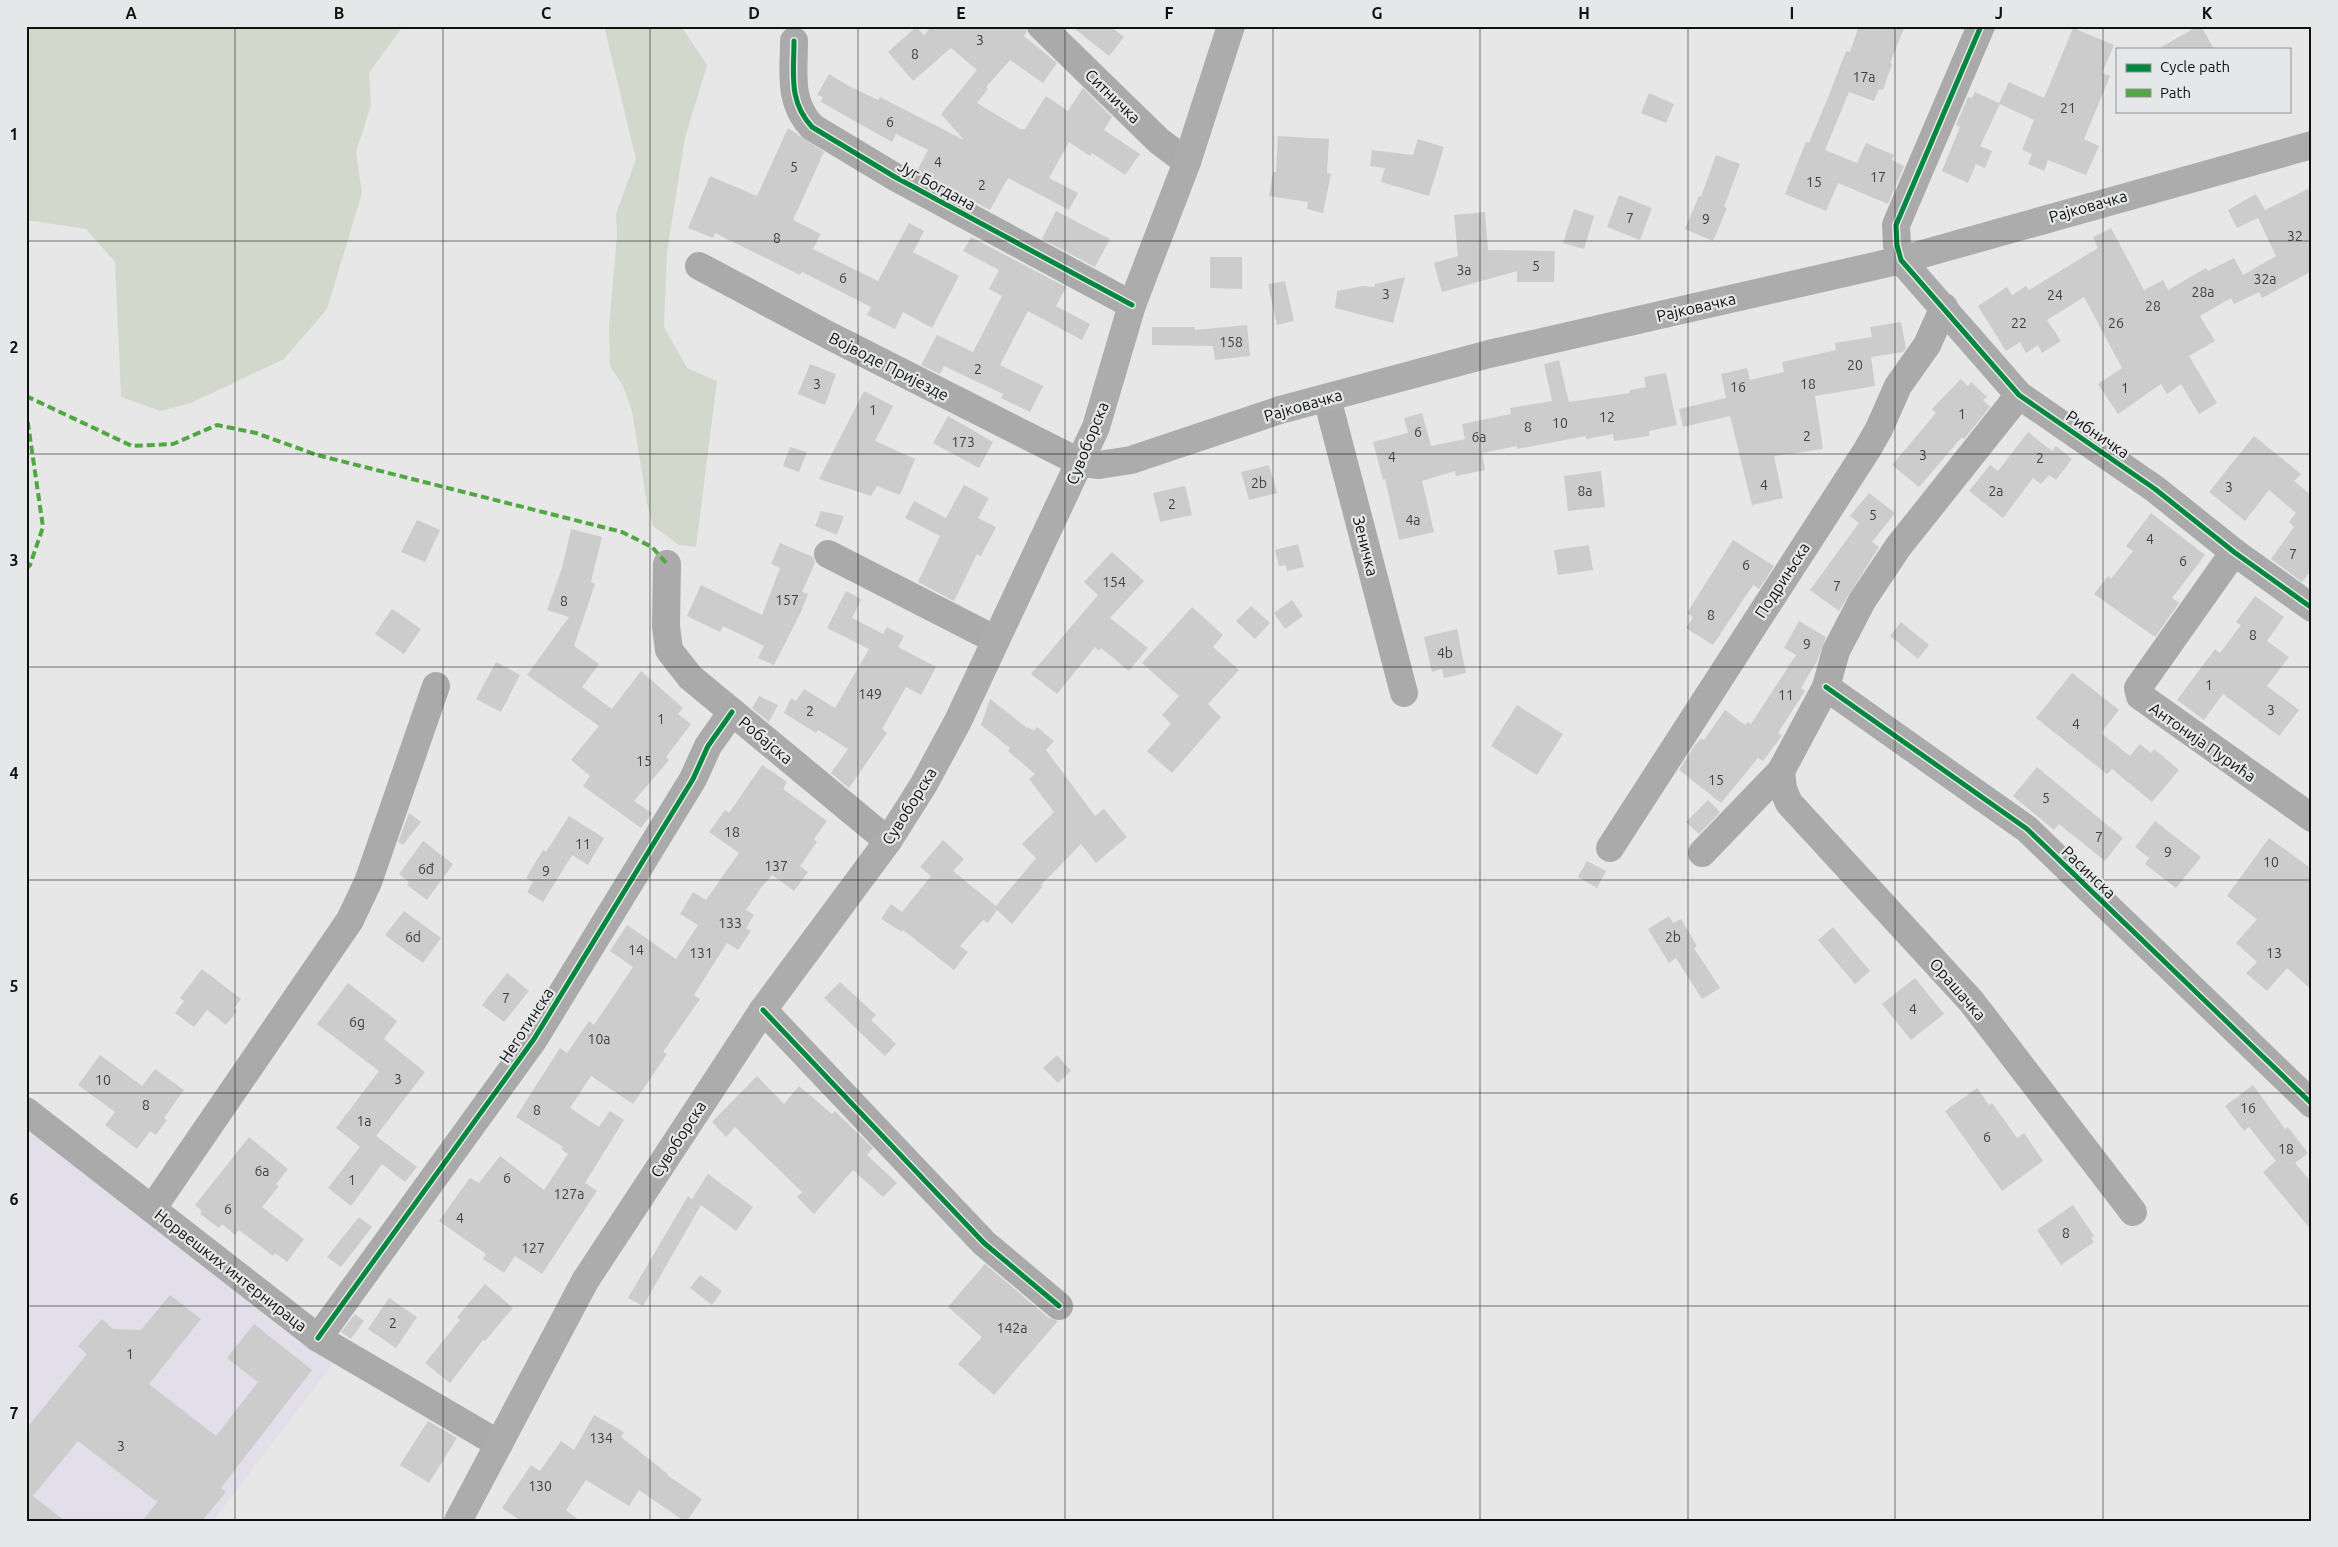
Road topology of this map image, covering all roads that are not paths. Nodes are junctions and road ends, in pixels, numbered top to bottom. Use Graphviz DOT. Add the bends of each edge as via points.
graph roads {
  1 [pos="1041,26"];
  2 [pos="1230,26"];
  3 [pos="1982,26"];
  4 [pos="794,41"];
  5 [pos="2312,146"];
  6 [pos="1187,162"];
  7 [pos="1901,260"];
  8 [pos="699,266"];
  9 [pos="1132,306"];
  10 [pos="1944,307"];
  11 [pos="2019,395"];
  12 [pos="1328,398"];
  13 [pos="1081,463"];
  14 [pos="2234,552"];
  15 [pos="828,554"];
  16 [pos="667,564"];
  17 [pos="2310,603"];
  18 [pos="996,640"];
  19 [pos="436,686"];
  20 [pos="1826,687"];
  21 [pos="1404,694"];
  22 [pos="732,712"];
  23 [pos="1781,771"];
  24 [pos="2312,818"];
  25 [pos="888,841"];
  26 [pos="1610,848"];
  27 [pos="1702,853"];
  28 [pos="763,1010"];
  29 [pos="2312,1104"];
  30 [pos="26,1111"];
  31 [pos="152,1209"];
  32 [pos="2133,1212"];
  33 [pos="1059,1306"];
  34 [pos="318,1338"];
  35 [pos="499,1444"];
  36 [pos="462,1519"];
  1 -- 6 [label="street, Ситничка" via="1159,141"];
  2 -- 6 [label="main road, Сувоборска"];
  3 -- 7 [label="street" via="1896,225"];
  4 -- 9 [label="street, Југ Богдана" via="795,100 802,117 812,127 895,177"];
  5 -- 7 [label="main road, Рајковачка"];
  6 -- 9 [label="main road, Сувоборска"];
  7 -- 10 [label="street, Рибничка"];
  7 -- 12 [label="main road, Рајковачка" via="1489,354"];
  8 -- 13 [label="street, Војводе Пријезде"];
  9 -- 13 [label="main road, Сувоборска" via="1099,418"];
  10 -- 11 [label="street, Рибничка"];
  10 -- 26 [label="street, Подрињска" via="1927,344 1898,386 1879,430 1863,456"];
  11 -- 14 [label="street, Рибничка" via="2155,488"];
  11 -- 20 [label="street" via="1898,547 1846,629"];
  12 -- 13 [label="main road, Рајковачка" via="1280,410 1131,460 1099,465"];
  12 -- 21 [label="street, Зеничка"];
  13 -- 18 [label="main road, Сувоборска"];
  14 -- 17 [label="street, Рибничка"];
  14 -- 24 [label="street, Антонија Пурића" via="2138,688 2140,696"];
  15 -- 18 [label="street"];
  16 -- 22 [label="street, Робајска" via="669,650 690,676"];
  18 -- 25 [label="main road, Сувоборска" via="958,721"];
  19 -- 31 [label="street" via="368,882 350,920"];
  20 -- 23 [label="street"];
  20 -- 29 [label="street, Расинска" via="2027,829"];
  22 -- 25 [label="street, Робајска"];
  22 -- 34 [label="street, Неготинска" via="708,746 692,779 534,1039"];
  23 -- 27 [label="street"];
  23 -- 32 [label="street, Орашачка" via="1789,803 1971,1001"];
  25 -- 28 [label="main road, Сувоборска"];
  28 -- 33 [label="street" via="984,1243"];
  28 -- 35 [label="main road, Сувоборска" via="585,1281"];
  30 -- 31 [label="street, Норвешких интернираца"];
  31 -- 34 [label="street, Норвешких интернираца"];
  34 -- 35 [label="street, Норвешких интернираца"];
  35 -- 36 [label="main road, Сувоборска"];
}
